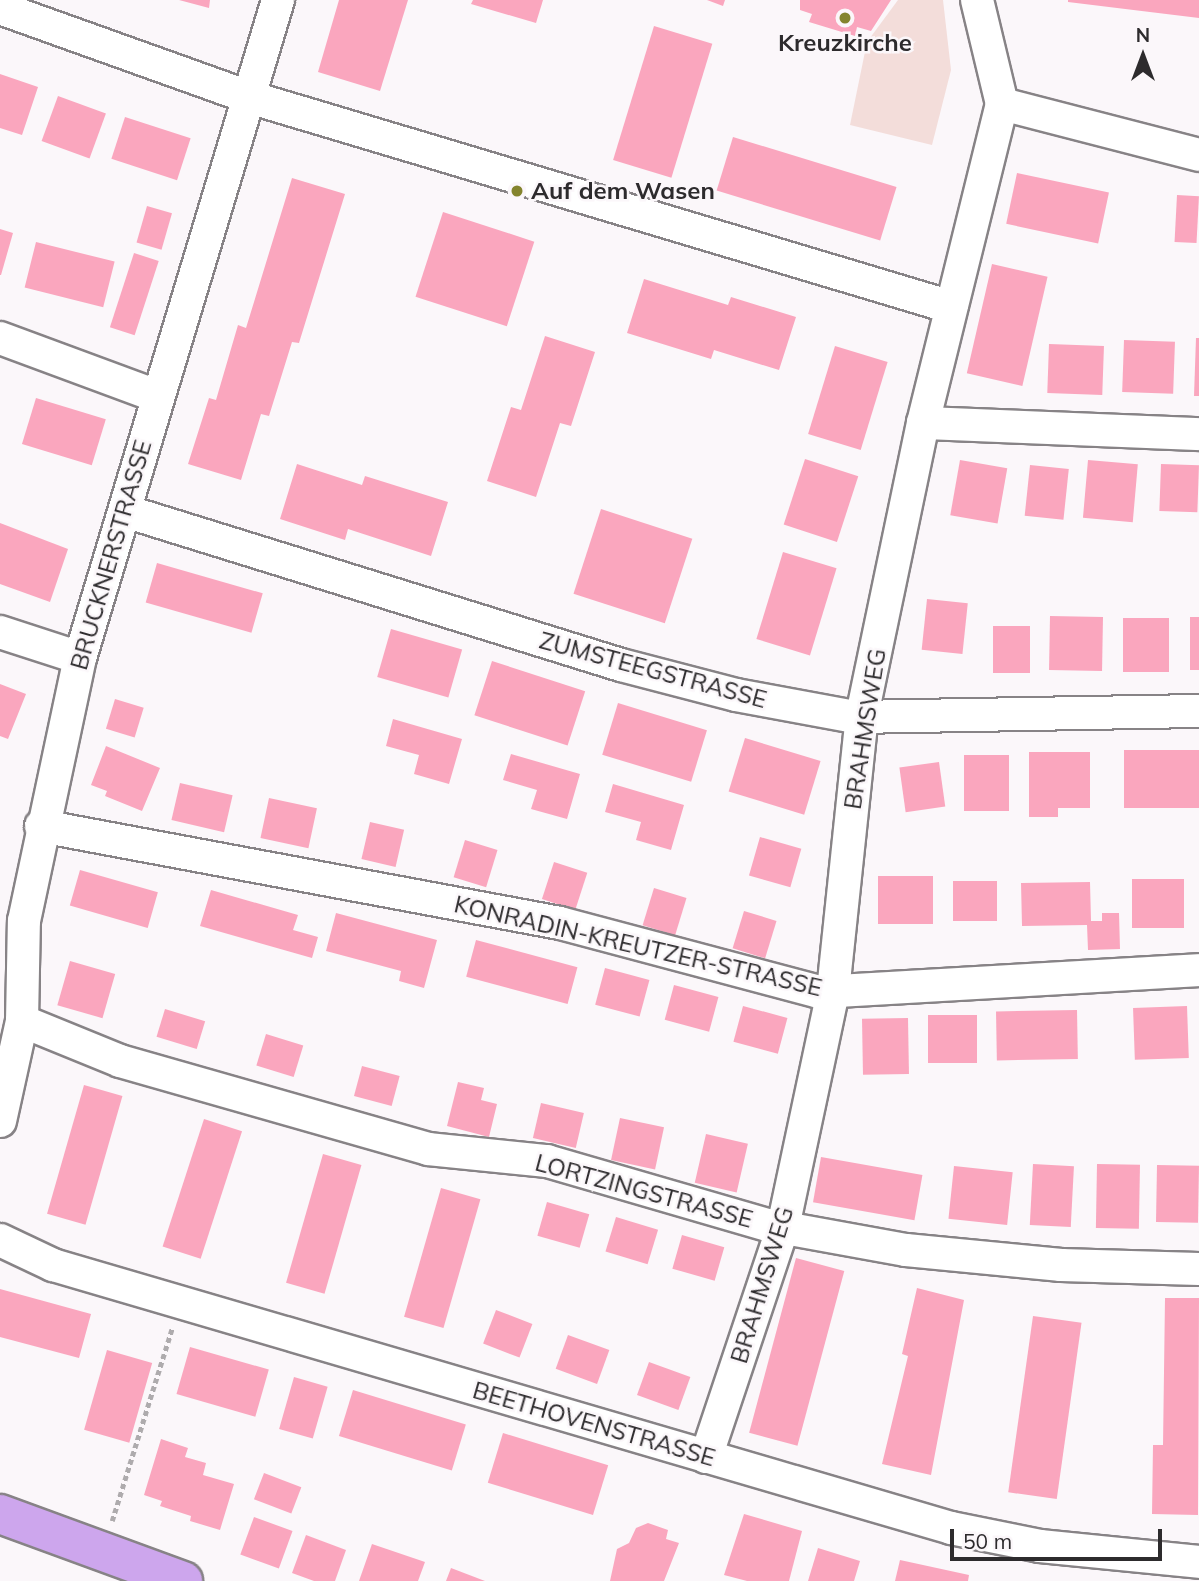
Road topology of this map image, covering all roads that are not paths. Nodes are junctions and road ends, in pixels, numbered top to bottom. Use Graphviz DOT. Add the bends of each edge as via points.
graph roads {
  1 [pos="278,0"];
  2 [pos="977,0"];
  3 [pos="0,8"];
  4 [pos="249,97"];
  5 [pos="1002,104"];
  6 [pos="1199,155"];
  7 [pos="951,307"];
  8 [pos="0,338"];
  9 [pos="156,396"];
  10 [pos="923,423"];
  11 [pos="1199,434"];
  12 [pos="125,511"];
  13 [pos="0,632"];
  14 [pos="80,658"];
  15 [pos="1199,711"];
  16 [pos="862,716"];
  17 [pos="41,826"];
  18 [pos="12,916"];
  19 [pos="1199,970"];
  20 [pos="833,991"];
  21 [pos="22,1021"];
  22 [pos="0,1121"];
  23 [pos="783,1227"];
  24 [pos="0,1240"];
  25 [pos="1199,1269"];
  26 [pos="706,1457"];
  27 [pos="0,1514"];
  28 [pos="1199,1562"];
  29 [pos="183,1581"];
  1 -- 4 [label="street, BRUCKNERSTRASSE"];
  2 -- 5 [label="street, BRAHMSWEG"];
  3 -- 4 [label="street"];
  4 -- 7 [label="street"];
  4 -- 9 [label="street, BRUCKNERSTRASSE"];
  5 -- 6 [label="street"];
  5 -- 7 [label="street, BRAHMSWEG"];
  7 -- 10 [label="street, BRAHMSWEG"];
  8 -- 9 [label="street"];
  9 -- 12 [label="street, BRUCKNERSTRASSE"];
  10 -- 11 [label="street"];
  10 -- 16 [label="street, BRAHMSWEG"];
  12 -- 14 [label="street, BRUCKNERSTRASSE"];
  12 -- 16 [label="street, ZUMSTEEGSTRASSE" via="621,665 736,695"];
  13 -- 14 [label="street"];
  14 -- 17 [label="street, BRUCKNERSTRASSE"];
  15 -- 16 [label="street, ZUMSTEEGSTRASSE"];
  16 -- 20 [label="street, BRAHMSWEG"];
  17 -- 18 [label="street, BRUCKNERSTRASSE"];
  17 -- 20 [label="street, KONRADIN-KREUTZER-STRASSE" via="560,923 819,992"];
  18 -- 21 [label="street, BRUCKNERSTRASSE"];
  19 -- 20 [label="street, KONRADIN-KREUTZER-STRASSE"];
  20 -- 23 [label="street, BRAHMSWEG"];
  21 -- 22 [label="street, BRUCKNERSTRASSE"];
  21 -- 23 [label="street, LORTZINGSTRASSE" via="120,1061 428,1149 547,1161"];
  23 -- 25 [label="street, LORTZINGSTRASSE" via="906,1250 1061,1265"];
  23 -- 26 [label="street, BRAHMSWEG"];
  24 -- 26 [label="street, BEETHOVENSTRASSE" via="53,1265"];
  26 -- 28 [label="street, BEETHOVENSTRASSE" via="951,1528 1040,1546"];
  27 -- 29 [label="main road"];
}
